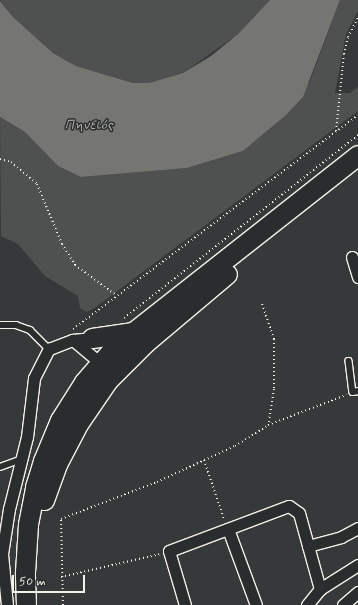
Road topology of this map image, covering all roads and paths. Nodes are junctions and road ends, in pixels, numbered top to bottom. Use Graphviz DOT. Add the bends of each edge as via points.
graph roads {
  1 [pos="358,17"];
  2 [pos="358,115"];
  3 [pos="336,131"];
  4 [pos="358,135"];
  5 [pos="358,155"];
  6 [pos="0,159"];
  7 [pos="358,170"];
  8 [pos="352,257"];
  9 [pos="358,277"];
  10 [pos="116,295"];
  11 [pos="262,304"];
  12 [pos="0,325"];
  13 [pos="127,326"];
  14 [pos="70,337"];
  15 [pos="92,338"];
  16 [pos="49,349"];
  17 [pos="349,360"];
  18 [pos="112,362"];
  19 [pos="355,392"];
  20 [pos="268,425"];
  21 [pos="22,459"];
  22 [pos="204,460"];
  23 [pos="0,467"];
  24 [pos="358,528"];
  25 [pos="228,529"];
  26 [pos="2,535"];
  27 [pos="308,546"];
  28 [pos="169,551"];
  29 [pos="1,555"];
  30 [pos="358,565"];
  31 [pos="61,577"];
  32 [pos="320,589"];
  33 [pos="358,592"];
  34 [pos="7,605"];
  35 [pos="26,605"];
  36 [pos="39,605"];
  37 [pos="63,605"];
  38 [pos="185,605"];
  39 [pos="256,605"];
  40 [pos="307,605"];
  41 [pos="343,605"];
  1 -- 3 [label="path" via="348,37 344,54"];
  2 -- 3 [label="path"];
  3 -- 10 [label="path"];
  4 -- 13 [label="path"];
  5 -- 13 [label="highway"];
  6 -- 10 [label="path" via="11,162 37,184 62,244 75,265"];
  7 -- 18 [label="highway"];
  8 -- 9 [label="street"];
  10 -- 14 [label="path"];
  11 -- 20 [label="path" via="274,339 274,389"];
  12 -- 16 [label="lane" via="16,325 30,330"];
  13 -- 15 [label="highway"];
  13 -- 18 [label="highway"];
  14 -- 15 [label="street"];
  14 -- 16 [label="street"];
  14 -- 18 [label="street"];
  15 -- 18 [label="street"];
  16 -- 21 [label="street" via="34,378"];
  17 -- 19 [label="lane"];
  18 -- 35 [label="highway" via="72,398 43,461 28,524 24,572"];
  18 -- 36 [label="highway" via="78,424 46,491 37,536"];
  19 -- 20 [label="path"];
  20 -- 22 [label="path" via="235,446"];
  21 -- 23 [label="lane"];
  21 -- 26 [label="street"];
  22 -- 25 [label="path"];
  22 -- 31 [label="path" via="157,482 61,520"];
  24 -- 27 [label="street" via="341,537"];
  25 -- 27 [label="street" via="289,506 299,513"];
  25 -- 28 [label="street"];
  25 -- 39 [label="street"];
  26 -- 29 [label="street"];
  27 -- 32 [label="street"];
  28 -- 31 [label="path"];
  28 -- 38 [label="street"];
  29 -- 34 [label="street"];
  30 -- 32 [label="street"];
  31 -- 37 [label="path"];
  32 -- 40 [label="street"];
  33 -- 41 [label="street"];
}
